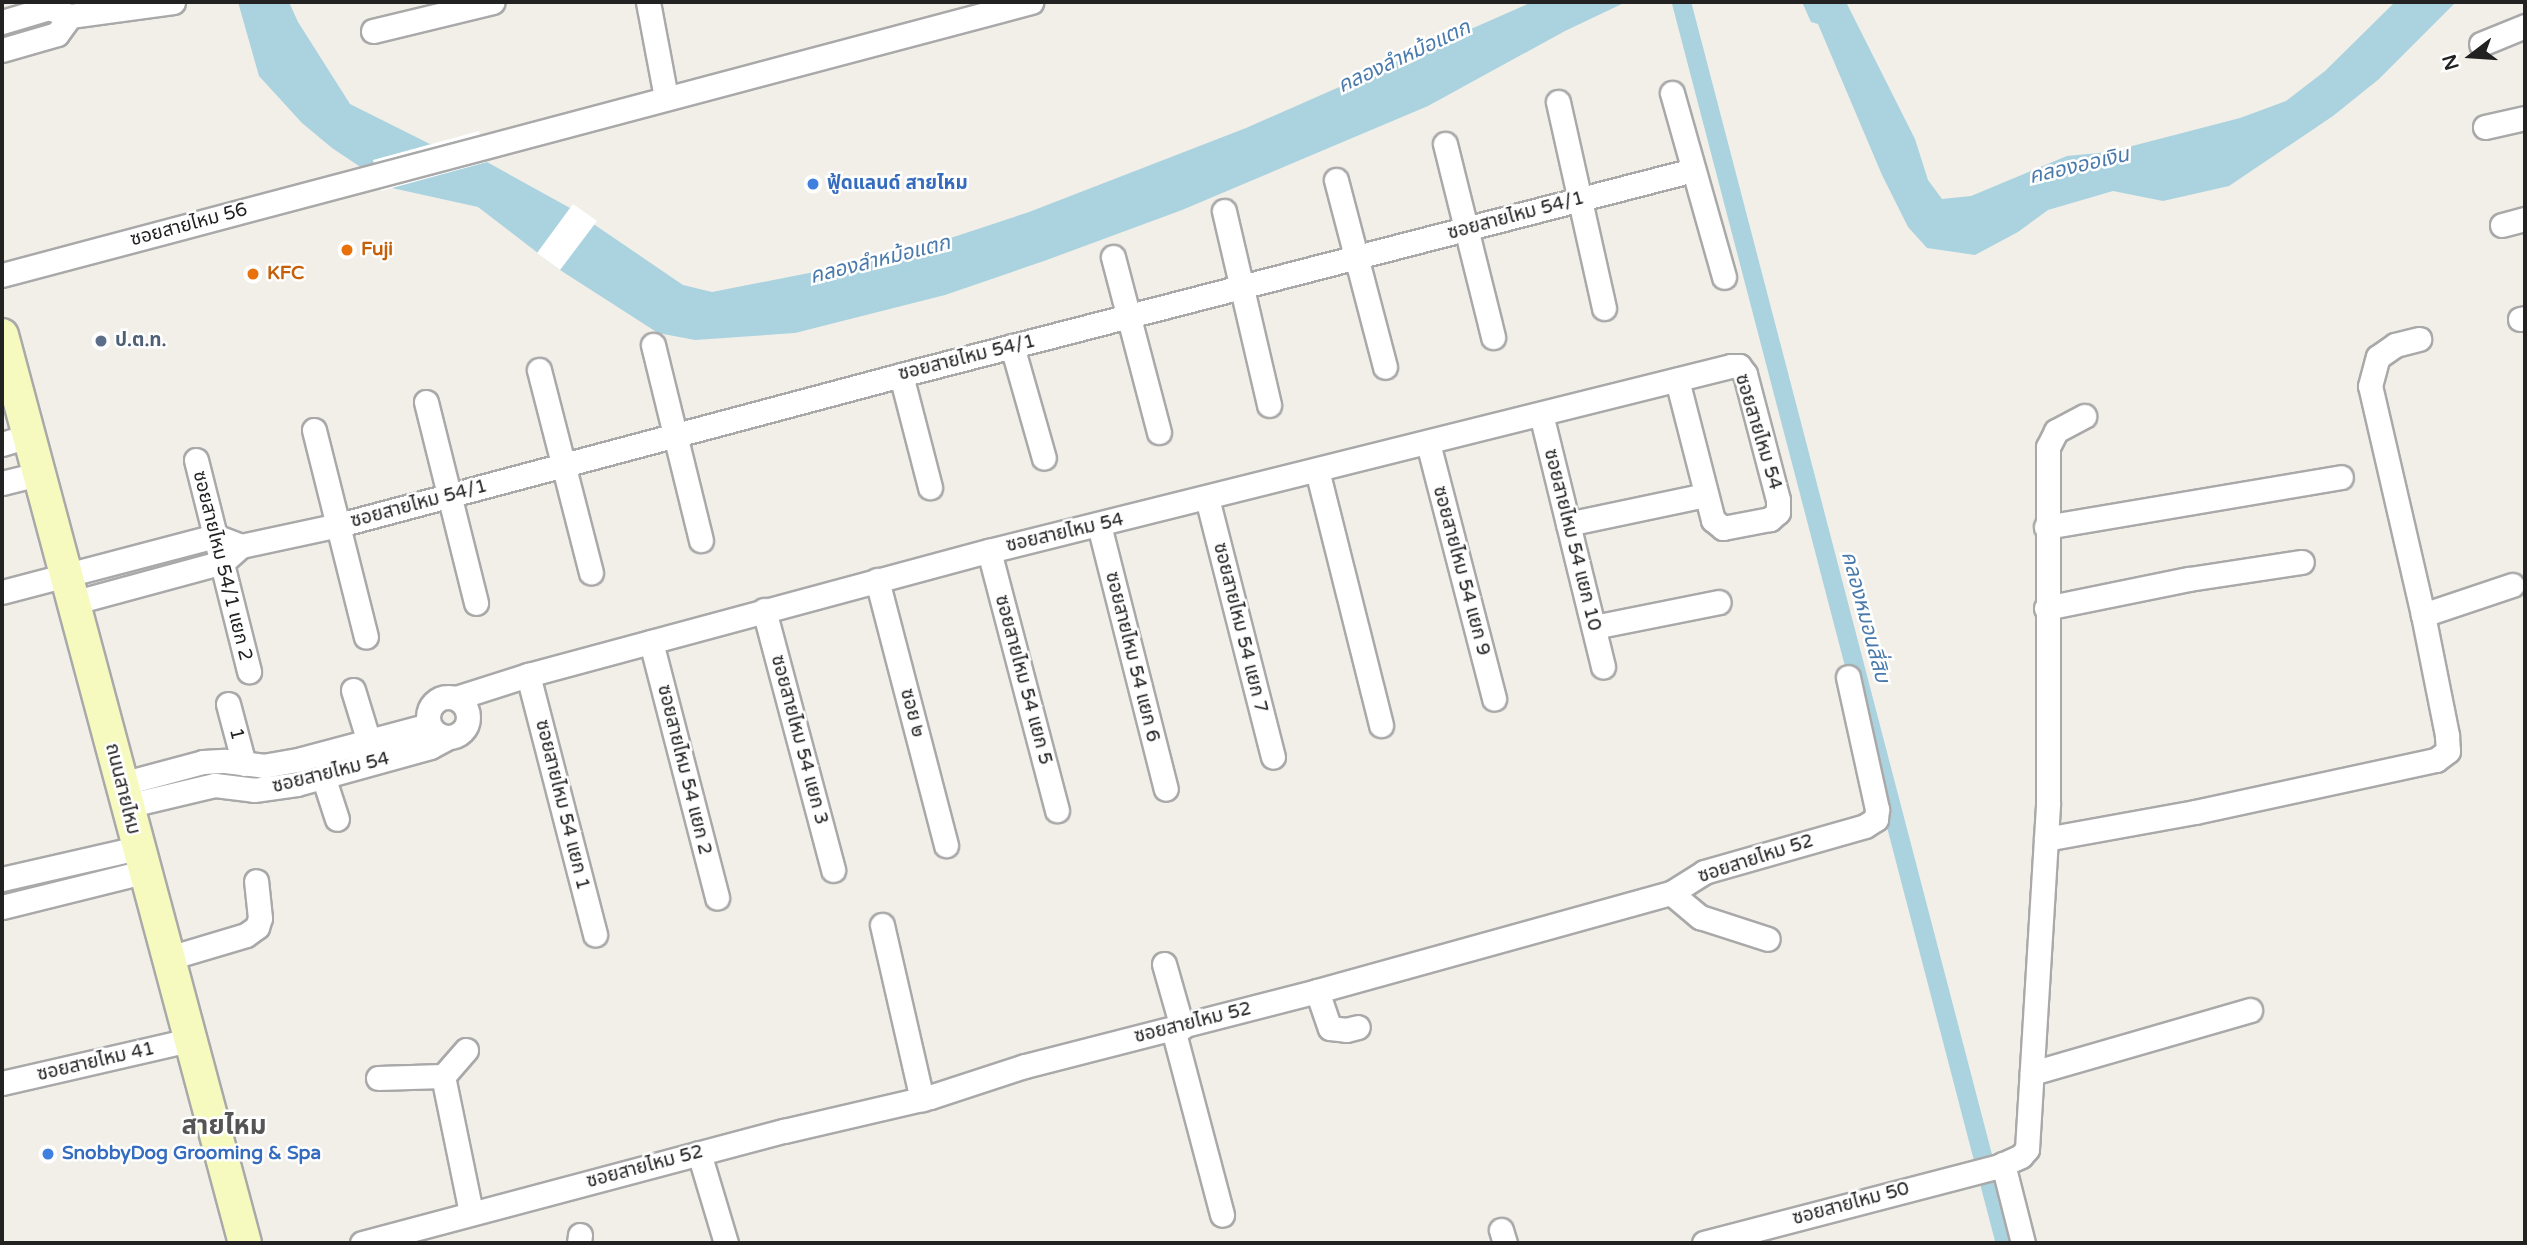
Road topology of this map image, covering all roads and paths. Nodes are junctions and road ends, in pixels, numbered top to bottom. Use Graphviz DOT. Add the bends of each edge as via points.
graph roads {
  1 [pos="173,2"];
  2 [pos="493,2"];
  3 [pos="648,2"];
  4 [pos="1031,2"];
  5 [pos="70,16"];
  6 [pos="2,22"];
  7 [pos="2525,26"];
  8 [pos="373,31"];
  9 [pos="2481,44"];
  10 [pos="2,50"];
  11 [pos="1672,93"];
  12 [pos="666,97"];
  13 [pos="1558,102"];
  14 [pos="2525,118"];
  15 [pos="2485,127"];
  16 [pos="1445,144"];
  17 [pos="1693,170"];
  18 [pos="1336,180"];
  19 [pos="1579,200"];
  20 [pos="1224,211"];
  21 [pos="2525,219"];
  22 [pos="2502,225"];
  23 [pos="1466,229"];
  24 [pos="1113,257"];
  25 [pos="1358,257"];
  26 [pos="2,275"];
  27 [pos="1724,277"];
  28 [pos="1241,287"];
  29 [pos="1604,308"];
  30 [pos="1128,317"];
  31 [pos="2,335"];
  32 [pos="1493,337"];
  33 [pos="2419,339"];
  34 [pos="653,345"];
  35 [pos="1012,346"];
  36 [pos="1385,367"];
  37 [pos="539,370"];
  38 [pos="901,375"];
  39 [pos="1677,380"];
  40 [pos="426,402"];
  41 [pos="1269,405"];
  42 [pos="1541,414"];
  43 [pos="2084,416"];
  44 [pos="314,430"];
  45 [pos="1159,432"];
  46 [pos="674,436"];
  47 [pos="15,440"];
  48 [pos="1428,443"];
  49 [pos="1044,458"];
  50 [pos="196,460"];
  51 [pos="563,466"];
  52 [pos="1317,470"];
  53 [pos="39,474"];
  54 [pos="2341,477"];
  55 [pos="2,483"];
  56 [pos="930,487"];
  57 [pos="451,495"];
  58 [pos="1706,495"];
  59 [pos="1207,498"];
  60 [pos="1568,524"];
  61 [pos="339,525"];
  62 [pos="1099,525"];
  63 [pos="2046,527"];
  64 [pos="215,537"];
  65 [pos="701,540"];
  66 [pos="241,546"];
  67 [pos="989,551"];
  68 [pos="223,562"];
  69 [pos="2302,562"];
  70 [pos="591,572"];
  71 [pos="877,580"];
  72 [pos="2512,586"];
  73 [pos="69,590"];
  74 [pos="2,592"];
  75 [pos="1718,602"];
  76 [pos="476,603"];
  77 [pos="2046,608"];
  78 [pos="764,610"];
  79 [pos="2423,615"];
  80 [pos="1594,627"];
  81 [pos="366,637"];
  82 [pos="651,642"];
  83 [pos="1603,666"];
  84 [pos="249,671"];
  85 [pos="528,675"];
  86 [pos="1848,677"];
  87 [pos="352,691"];
  88 [pos="456,698"];
  89 [pos="1494,699"];
  90 [pos="228,704"];
  91 [pos="1381,725"];
  92 [pos="438,731"];
  93 [pos="369,741"];
  94 [pos="1273,757"];
  95 [pos="244,764"];
  96 [pos="323,776"];
  97 [pos="168,783"];
  98 [pos="1166,789"];
  99 [pos="123,795"];
  100 [pos="1057,810"];
  101 [pos="337,820"];
  102 [pos="2046,839"];
  103 [pos="946,845"];
  104 [pos="140,860"];
  105 [pos="833,870"];
  106 [pos="2,879"];
  107 [pos="256,881"];
  108 [pos="1671,893"];
  109 [pos="717,898"];
  110 [pos="2,907"];
  111 [pos="882,925"];
  112 [pos="595,934"];
  113 [pos="1768,939"];
  114 [pos="169,958"];
  115 [pos="1164,964"];
  116 [pos="1317,991"];
  117 [pos="2250,1010"];
  118 [pos="1358,1027"];
  119 [pos="1177,1028"];
  120 [pos="190,1040"];
  121 [pos="466,1050"];
  122 [pos="2032,1073"];
  123 [pos="443,1076"];
  124 [pos="378,1078"];
  125 [pos="2,1083"];
  126 [pos="922,1099"];
  127 [pos="699,1153"];
  128 [pos="2001,1165"];
  129 [pos="471,1213"];
  130 [pos="1222,1215"];
  131 [pos="245,1243"];
  132 [pos="362,1243"];
  133 [pos="726,1243"];
  134 [pos="1704,1243"];
  135 [pos="2023,1243"];
  1 -- 5 [label="street"];
  2 -- 8 [label="street"];
  3 -- 12 [label="street"];
  4 -- 12 [label="street, ซอยสายไหม 56"];
  5 -- 6 [label="street" via="49,8"];
  5 -- 10 [label="street" via="57,34"];
  7 -- 9 [label="street"];
  11 -- 17 [label="street"];
  12 -- 26 [label="street, ซอยสายไหม 56"];
  13 -- 19 [label="street"];
  14 -- 15 [label="street"];
  16 -- 23 [label="street"];
  17 -- 19 [label="street, ซอยสายไหม 54/1"];
  17 -- 27 [label="street"];
  18 -- 25 [label="street"];
  19 -- 23 [label="street, ซอยสายไหม 54/1"];
  19 -- 29 [label="street"];
  20 -- 28 [label="street"];
  21 -- 22 [label="street"];
  23 -- 25 [label="street, ซอยสายไหม 54/1"];
  23 -- 32 [label="street"];
  24 -- 30 [label="street"];
  25 -- 28 [label="street, ซอยสายไหม 54/1"];
  25 -- 36 [label="street"];
  28 -- 30 [label="street, ซอยสายไหม 54/1"];
  28 -- 41 [label="street"];
  30 -- 35 [label="street, ซอยสายไหม 54/1"];
  30 -- 45 [label="street"];
  31 -- 47 [label="main road, ถนนสายไหม"];
  33 -- 79 [label="street" via="2395,345 2378,358 2370,386"];
  34 -- 46 [label="street"];
  35 -- 38 [label="street, ซอยสายไหม 54/1"];
  35 -- 49 [label="street"];
  37 -- 51 [label="street"];
  38 -- 46 [label="street, ซอยสายไหม 54/1"];
  38 -- 56 [label="street"];
  39 -- 42 [label="street, ซอยสายไหม 54"];
  39 -- 58 [label="street, ซอยสายไหม 54"];
  39 -- 58 [label="street, ซอยสายไหม 54" via="1739,366 1745,374 1778,512 1770,519 1723,528 1713,520"];
  40 -- 57 [label="street"];
  42 -- 48 [label="street, ซอยสายไหม 54"];
  42 -- 60 [label="street, ซอยสายไหม 54 แยก 10"];
  43 -- 63 [label="street" via="2056,431 2048,447"];
  44 -- 61 [label="street"];
  46 -- 51 [label="street, ซอยสายไหม 54/1"];
  46 -- 65 [label="street"];
  47 -- 53 [label="main road, ถนนสายไหม"];
  48 -- 52 [label="street, ซอยสายไหม 54"];
  48 -- 89 [label="street, ซอยสายไหม 54 แยก 9"];
  50 -- 64 [label="street, ซอยสายไหม 54/1 แยก 2"];
  51 -- 57 [label="street, ซอยสายไหม 54/1"];
  51 -- 70 [label="street"];
  52 -- 59 [label="street, ซอยสายไหม 54"];
  52 -- 91 [label="street"];
  53 -- 55 [label="street"];
  53 -- 73 [label="main road, ถนนสายไหม"];
  54 -- 63 [label="street"];
  57 -- 61 [label="street, ซอยสายไหม 54/1"];
  57 -- 76 [label="street"];
  58 -- 60 [label="street"];
  59 -- 62 [label="street, ซอยสายไหม 54"];
  59 -- 94 [label="street, ซอยสายไหม 54 แยก 7"];
  60 -- 80 [label="street, ซอยสายไหม 54 แยก 10"];
  61 -- 66 [label="street, ซอยสายไหม 54/1"];
  61 -- 81 [label="street"];
  62 -- 67 [label="street, ซอยสายไหม 54"];
  62 -- 98 [label="street, ซอยสายไหม 54 แยก 6"];
  63 -- 77 [label="street"];
  64 -- 66 [label="street"];
  64 -- 68 [label="street, ซอยสายไหม 54/1 แยก 2"];
  64 -- 73 [label="street"];
  66 -- 68 [label="street, ซอยสายไหม 54/1"];
  67 -- 71 [label="street, ซอยสายไหม 54"];
  67 -- 100 [label="street, ซอยสายไหม 54 แยก 5"];
  68 -- 73 [label="street, ซอยสายไหม 54/1"];
  68 -- 84 [label="street, ซอยสายไหม 54/1 แยก 2"];
  69 -- 77 [label="street"];
  71 -- 78 [label="street, ซอยสายไหม 54"];
  71 -- 103 [label="street, ซอย ๒"];
  72 -- 79 [label="street"];
  73 -- 74 [label="street"];
  73 -- 99 [label="main road, ถนนสายไหม"];
  75 -- 80 [label="street"];
  77 -- 102 [label="street"];
  78 -- 82 [label="street, ซอยสายไหม 54"];
  78 -- 105 [label="street, ซอยสายไหม 54 แยก 3"];
  79 -- 102 [label="street" via="2447,735 2448,751 2436,760"];
  80 -- 83 [label="street, ซอยสายไหม 54 แยก 10"];
  82 -- 85 [label="street, ซอยสายไหม 54"];
  82 -- 109 [label="street, ซอยสายไหม 54 แยก 2"];
  85 -- 88 [label="street, ซอยสายไหม 54"];
  85 -- 112 [label="street, ซอยสายไหม 54 แยก 1"];
  86 -- 108 [label="street, ซอยสายไหม 52" via="1876,819 1704,872"];
  87 -- 93 [label="street"];
  88 -- 92 [label="street" via="448,697 429,709"];
  88 -- 92 [label="street" via="463,702 469,718 462,733"];
  90 -- 95 [label="street, 1"];
  92 -- 93 [label="street, ซอยสายไหม 54"];
  92 -- 96 [label="street, ซอยสายไหม 54" via="430,747"];
  93 -- 95 [label="street, ซอยสายไหม 54" via="264,766"];
  95 -- 97 [label="street, ซอยสายไหม 54" via="203,762"];
  96 -- 97 [label="street, ซอยสายไหม 54" via="270,789"];
  96 -- 101 [label="street"];
  97 -- 99 [label="street, ซอยสายไหม 54"];
  99 -- 104 [label="main road, ถนนสายไหม"];
  102 -- 122 [label="street"];
  104 -- 106 [label="street"];
  104 -- 110 [label="street"];
  104 -- 114 [label="main road, ถนนสายไหม"];
  107 -- 114 [label="street" via="257,927 246,935"];
  108 -- 113 [label="street" via="1700,917"];
  108 -- 116 [label="street, ซอยสายไหม 52"];
  111 -- 126 [label="street"];
  114 -- 120 [label="main road, ถนนสายไหม"];
  115 -- 119 [label="street"];
  116 -- 118 [label="street" via="1330,1028"];
  116 -- 119 [label="street, ซอยสายไหม 52"];
  117 -- 122 [label="street"];
  119 -- 126 [label="street, ซอยสายไหม 52" via="1025,1066"];
  119 -- 130 [label="street"];
  120 -- 125 [label="street, ซอยสายไหม 41"];
  120 -- 131 [label="main road, ถนนสายไหม"];
  121 -- 123 [label="street"];
  122 -- 128 [label="street" via="2027,1149"];
  123 -- 124 [label="street"];
  123 -- 129 [label="street"];
  126 -- 127 [label="street, ซอยสายไหม 52"];
  127 -- 129 [label="street, ซอยสายไหม 52"];
  127 -- 133 [label="street"];
  128 -- 134 [label="street, ซอยสายไหม 50"];
  128 -- 135 [label="street"];
  129 -- 132 [label="street, ซอยสายไหม 52"];
}
